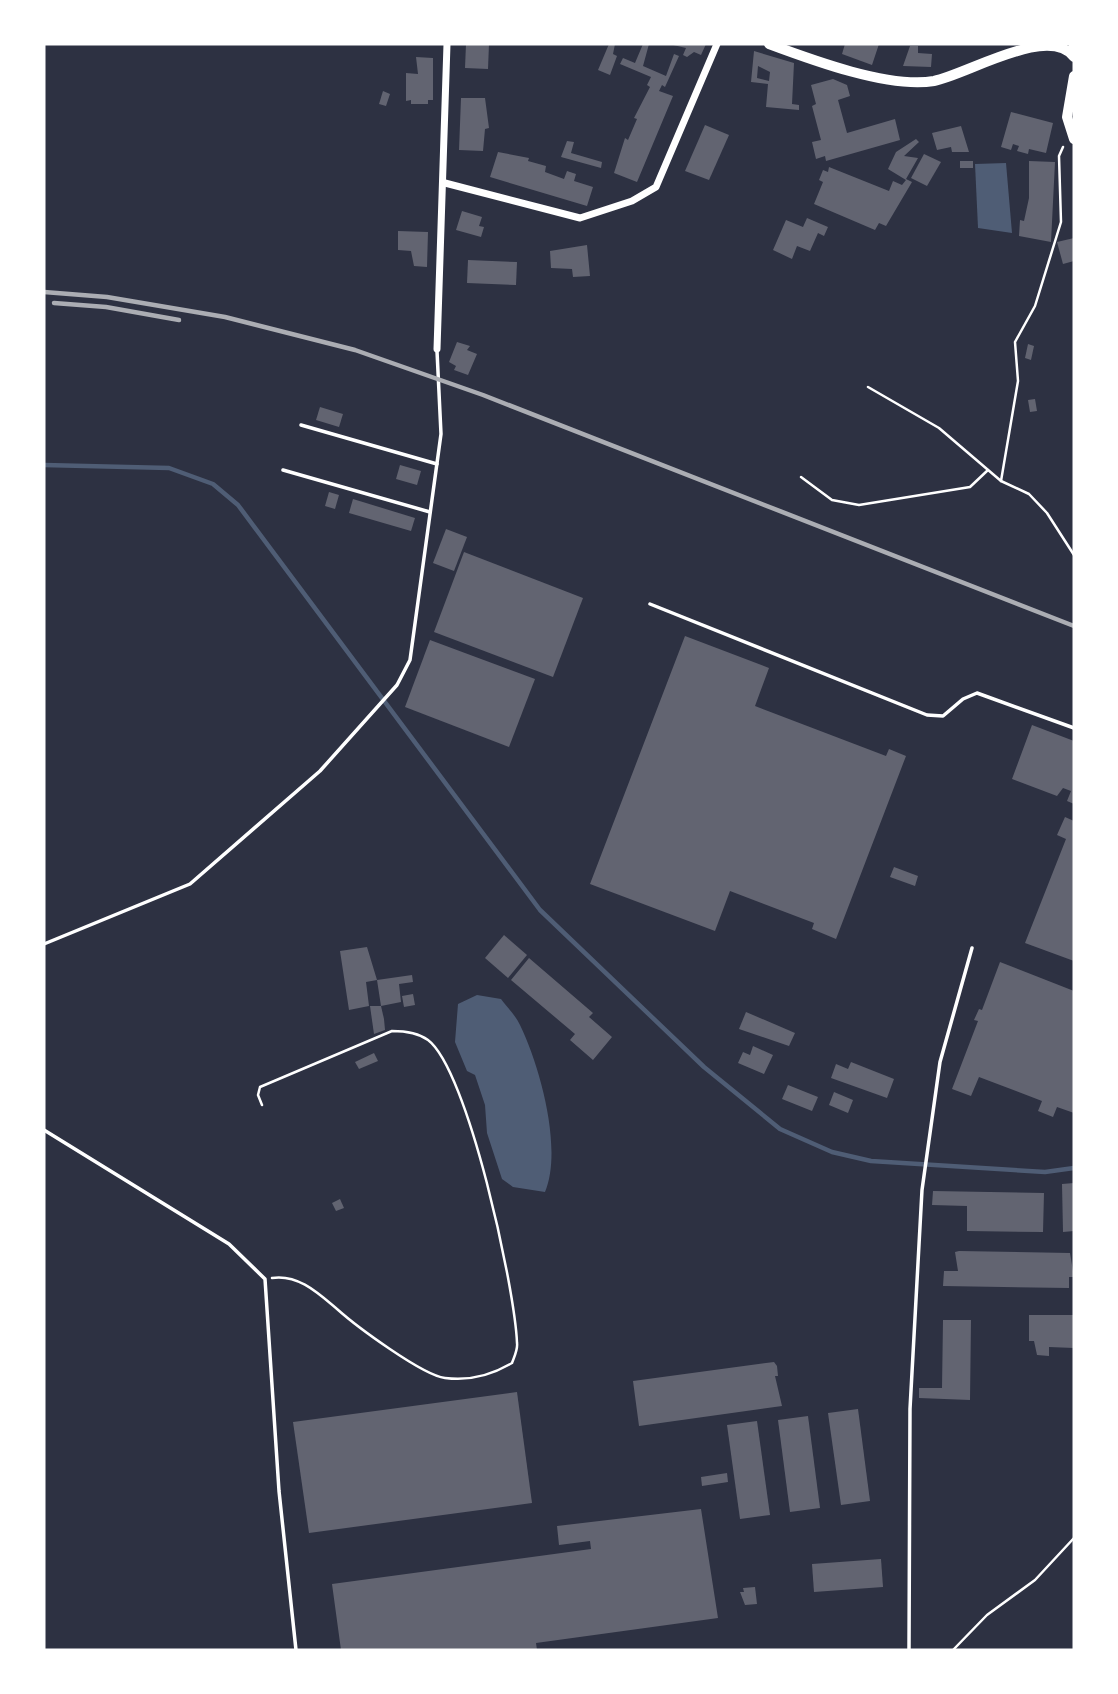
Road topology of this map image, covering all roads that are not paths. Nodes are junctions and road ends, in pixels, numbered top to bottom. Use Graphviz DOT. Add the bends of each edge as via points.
graph roads {
  1 [pos="447,44"];
  2 [pos="717,44"];
  3 [pos="769,44"];
  4 [pos="1072,50"];
  5 [pos="1074,76"];
  6 [pos="1074,138"];
  7 [pos="444,183"];
  8 [pos="437,349"];
  9 [pos="302,425"];
  10 [pos="437,464"];
  11 [pos="284,470"];
  12 [pos="430,512"];
  13 [pos="650,604"];
  14 [pos="1074,728"];
  15 [pos="44,944"];
  16 [pos="972,948"];
  17 [pos="44,1130"];
  18 [pos="296,1650"];
  19 [pos="909,1650"];
  1 -- 7 [label="street"];
  2 -- 7 [label="street" via="656,187 645,195 580,218"];
  3 -- 4 [label="street" via="892,80 915,82 940,79 1037,45"];
  5 -- 6 [label="street" via="1067,117"];
  7 -- 8 [label="street"];
  8 -- 10 [label="lane" via="441,434"];
  9 -- 10 [label="lane"];
  10 -- 12 [label="lane"];
  11 -- 12 [label="lane"];
  12 -- 15 [label="lane" via="410,660 397,685 371,716 320,771 190,884"];
  13 -- 14 [label="lane" via="927,715 943,716 977,694"];
  16 -- 19 [label="lane" via="940,1062 922,1190 910,1409"];
  17 -- 18 [label="lane" via="229,1244 265,1279 279,1491"];
}
